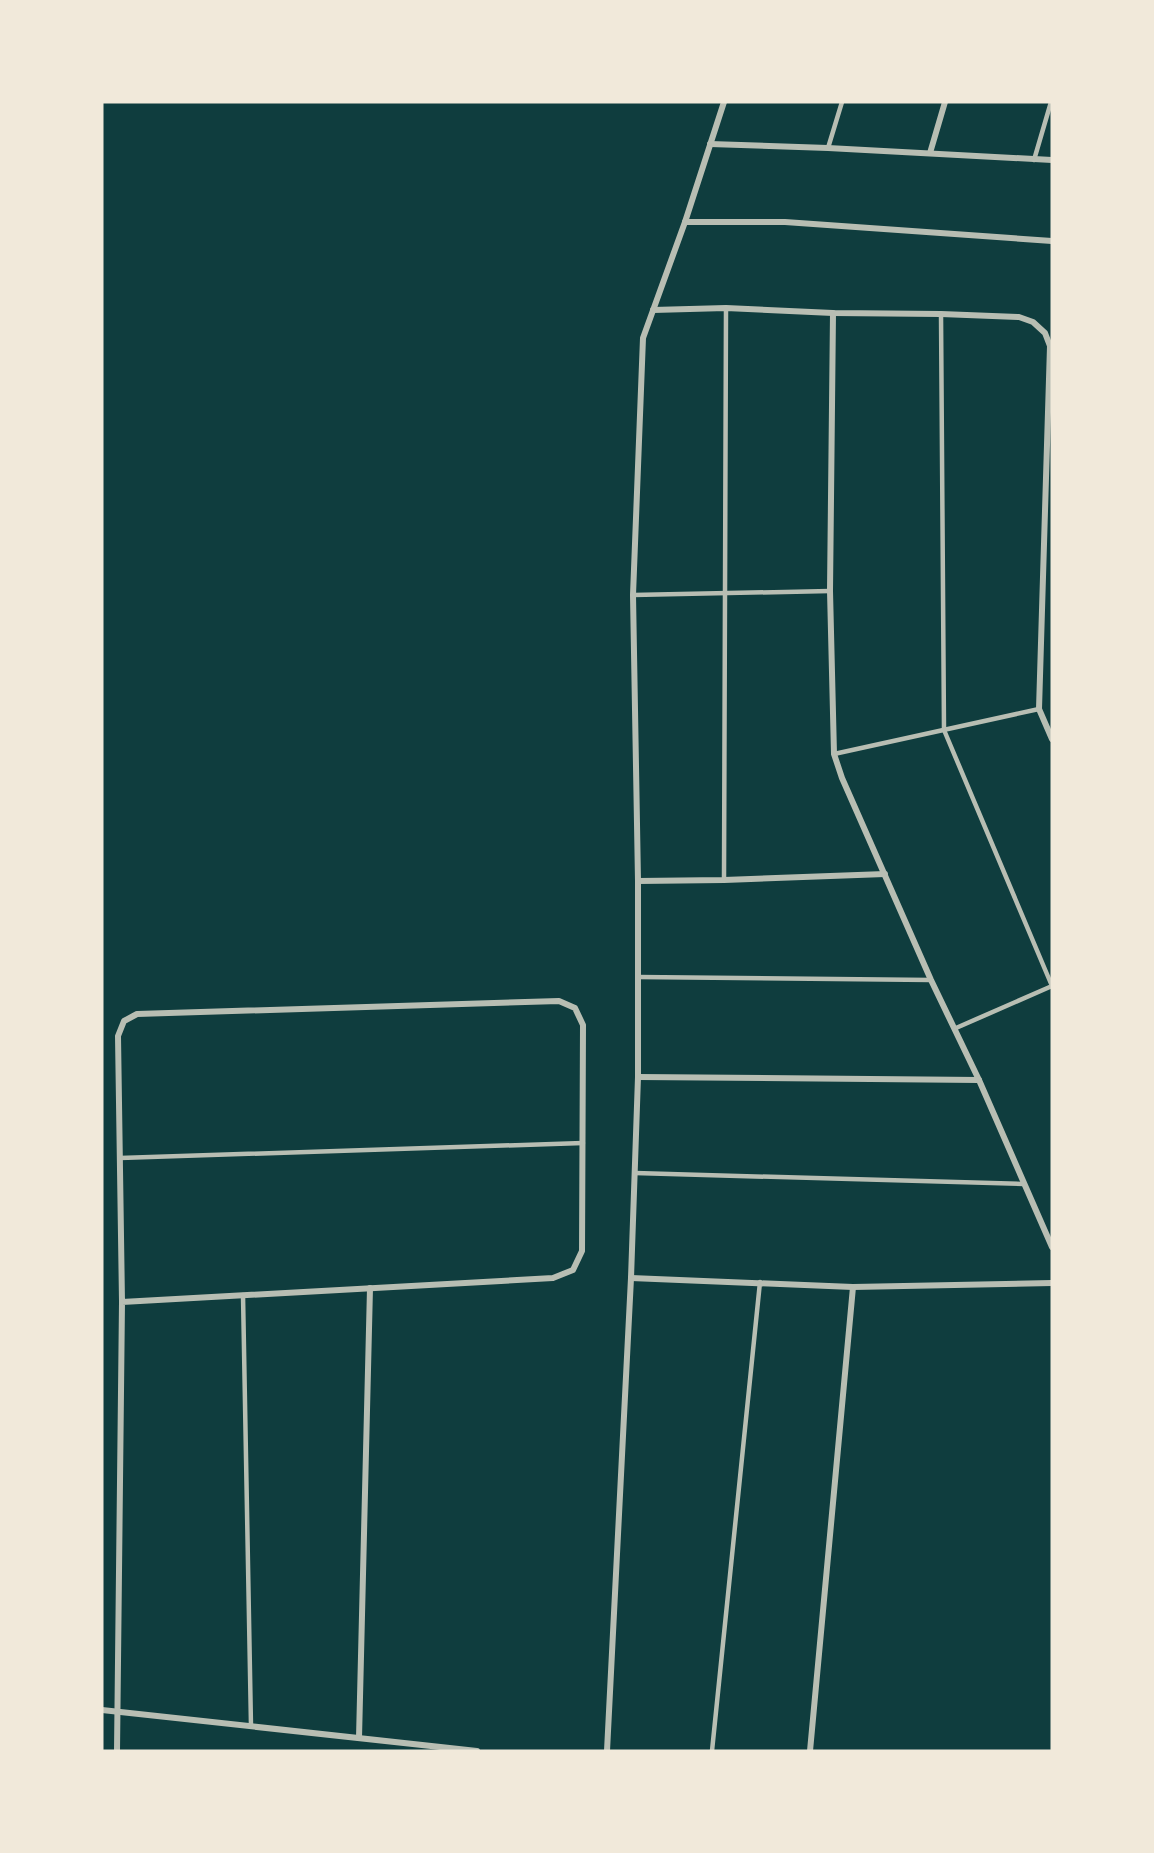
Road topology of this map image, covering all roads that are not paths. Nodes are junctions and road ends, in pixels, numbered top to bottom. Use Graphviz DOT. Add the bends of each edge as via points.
graph roads {
  1 [pos="724,102"];
  2 [pos="842,102"];
  3 [pos="945,102"];
  4 [pos="1051,102"];
  5 [pos="710,144"];
  6 [pos="828,148"];
  7 [pos="930,153"];
  8 [pos="1034,160"];
  9 [pos="1052,160"];
  10 [pos="685,222"];
  11 [pos="1052,241"];
  12 [pos="726,308"];
  13 [pos="653,310"];
  14 [pos="833,313"];
  15 [pos="942,314"];
  16 [pos="830,591"];
  17 [pos="726,592"];
  18 [pos="633,595"];
  19 [pos="1039,709"];
  20 [pos="944,730"];
  21 [pos="1052,739"];
  22 [pos="834,754"];
  23 [pos="885,874"];
  24 [pos="724,880"];
  25 [pos="638,881"];
  26 [pos="638,977"];
  27 [pos="931,980"];
  28 [pos="1052,986"];
  29 [pos="956,1028"];
  30 [pos="638,1077"];
  31 [pos="979,1080"];
  32 [pos="582,1143"];
  33 [pos="120,1158"];
  34 [pos="635,1173"];
  35 [pos="1024,1184"];
  36 [pos="1052,1247"];
  37 [pos="632,1278"];
  38 [pos="760,1282"];
  39 [pos="1052,1283"];
  40 [pos="853,1287"];
  41 [pos="370,1288"];
  42 [pos="243,1295"];
  43 [pos="122,1302"];
  44 [pos="102,1710"];
  45 [pos="117,1712"];
  46 [pos="251,1726"];
  47 [pos="359,1738"];
  48 [pos="117,1751"];
  49 [pos="477,1751"];
  50 [pos="607,1751"];
  51 [pos="712,1751"];
  52 [pos="810,1751"];
  1 -- 5 [label="street"];
  2 -- 6 [label="lane"];
  3 -- 7 [label="street"];
  4 -- 8 [label="lane"];
  5 -- 6 [label="street"];
  5 -- 10 [label="street"];
  6 -- 7 [label="street"];
  7 -- 8 [label="street"];
  8 -- 9 [label="street"];
  10 -- 11 [label="street" via="785,222"];
  10 -- 13 [label="street"];
  12 -- 13 [label="street"];
  12 -- 14 [label="street"];
  12 -- 17 [label="lane"];
  13 -- 18 [label="street" via="643,338"];
  14 -- 15 [label="street"];
  14 -- 16 [label="street"];
  15 -- 19 [label="street" via="1019,316 1045,333 1050,346"];
  15 -- 20 [label="lane"];
  16 -- 17 [label="lane"];
  16 -- 22 [label="street"];
  17 -- 18 [label="lane"];
  17 -- 24 [label="lane"];
  18 -- 25 [label="street"];
  19 -- 20 [label="lane"];
  19 -- 21 [label="street"];
  20 -- 22 [label="lane"];
  20 -- 28 [label="lane"];
  22 -- 23 [label="street"];
  23 -- 24 [label="street"];
  23 -- 27 [label="street"];
  24 -- 25 [label="street"];
  25 -- 26 [label="street"];
  26 -- 27 [label="lane"];
  26 -- 30 [label="street"];
  27 -- 29 [label="street"];
  28 -- 29 [label="lane"];
  29 -- 31 [label="street"];
  30 -- 31 [label="street"];
  30 -- 34 [label="street"];
  31 -- 35 [label="street"];
  32 -- 33 [label="lane"];
  32 -- 33 [label="street" via="584,1026 576,1008 560,1001 137,1014 124,1021 118,1036"];
  32 -- 41 [label="street" via="582,1251 573,1270 553,1278"];
  33 -- 43 [label="street"];
  34 -- 35 [label="lane"];
  34 -- 37 [label="street"];
  35 -- 36 [label="street"];
  37 -- 38 [label="street"];
  37 -- 50 [label="street"];
  38 -- 40 [label="street"];
  38 -- 51 [label="lane"];
  39 -- 40 [label="street"];
  40 -- 52 [label="street"];
  41 -- 42 [label="street"];
  41 -- 47 [label="street"];
  42 -- 43 [label="street"];
  42 -- 46 [label="lane"];
  43 -- 45 [label="street"];
  44 -- 45 [label="street"];
  45 -- 46 [label="street"];
  45 -- 48 [label="street"];
  46 -- 47 [label="street"];
  47 -- 49 [label="street"];
}
